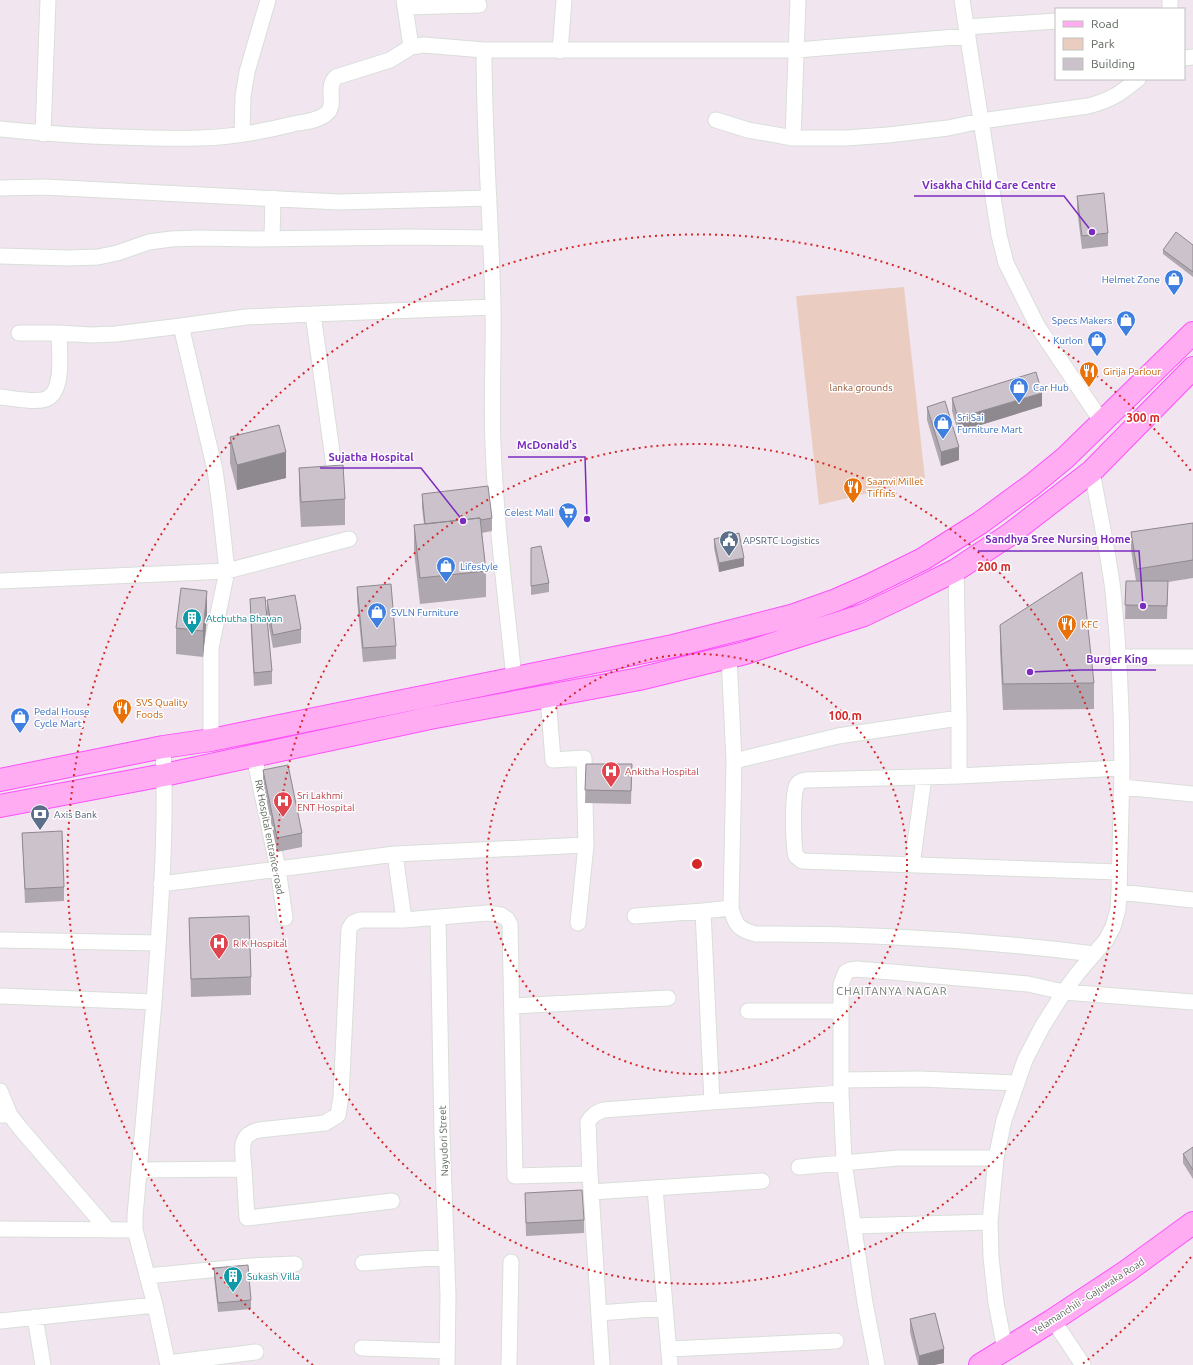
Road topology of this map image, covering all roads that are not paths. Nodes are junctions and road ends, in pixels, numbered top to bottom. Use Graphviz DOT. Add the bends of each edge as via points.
graph roads {
  1 [pos="48,0"];
  2 [pos="268,0"];
  3 [pos="564,0"];
  4 [pos="798,0"];
  5 [pos="962,0"];
  6 [pos="405,4"];
  7 [pos="479,5"];
  8 [pos="1055,21"];
  9 [pos="967,31"];
  10 [pos="411,47"];
  11 [pos="484,50"];
  12 [pos="797,50"];
  13 [pos="560,51"];
  14 [pos="1137,80"];
  15 [pos="716,120"];
  16 [pos="981,121"];
  17 [pos="0,129"];
  18 [pos="43,134"];
  19 [pos="242,134"];
  20 [pos="793,138"];
  21 [pos="0,188"];
  22 [pos="273,198"];
  23 [pos="489,198"];
  24 [pos="272,238"];
  25 [pos="490,238"];
  26 [pos="0,256"];
  27 [pos="493,307"];
  28 [pos="313,314"];
  29 [pos="181,326"];
  30 [pos="19,333"];
  31 [pos="59,333"];
  32 [pos="1193,333"];
  33 [pos="1193,368"];
  34 [pos="0,398"];
  35 [pos="1102,422"];
  36 [pos="1092,471"];
  37 [pos="336,481"];
  38 [pos="349,538"];
  39 [pos="956,570"];
  40 [pos="227,571"];
  41 [pos="0,581"];
  42 [pos="729,656"];
  43 [pos="1119,657"];
  44 [pos="1193,657"];
  45 [pos="514,678"];
  46 [pos="548,696"];
  47 [pos="959,718"];
  48 [pos="211,740"];
  49 [pos="163,747"];
  50 [pos="254,756"];
  51 [pos="734,761"];
  52 [pos="1122,768"];
  53 [pos="164,775"];
  54 [pos="959,776"];
  55 [pos="924,777"];
  56 [pos="0,780"];
  57 [pos="1122,786"];
  58 [pos="1193,794"];
  59 [pos="0,806"];
  60 [pos="586,845"];
  61 [pos="395,854"];
  62 [pos="912,865"];
  63 [pos="278,869"];
  64 [pos="1120,872"];
  65 [pos="161,884"];
  66 [pos="1119,892"];
  67 [pos="1193,900"];
  68 [pos="731,908"];
  69 [pos="703,910"];
  70 [pos="635,916"];
  71 [pos="285,918"];
  72 [pos="438,918"];
  73 [pos="404,920"];
  74 [pos="578,923"];
  75 [pos="0,940"];
  76 [pos="158,943"];
  77 [pos="1094,954"];
  78 [pos="1064,992"];
  79 [pos="0,996"];
  80 [pos="668,998"];
  81 [pos="154,1002"];
  82 [pos="1193,1002"];
  83 [pos="512,1006"];
  84 [pos="748,1011"];
  85 [pos="840,1011"];
  86 [pos="1016,1083"];
  87 [pos="841,1086"];
  88 [pos="0,1091"];
  89 [pos="712,1102"];
  90 [pos="5,1115"];
  91 [pos="996,1158"];
  92 [pos="844,1162"];
  93 [pos="799,1166"];
  94 [pos="244,1169"];
  95 [pos="140,1170"];
  96 [pos="590,1174"];
  97 [pos="762,1181"];
  98 [pos="655,1188"];
  99 [pos="591,1192"];
  100 [pos="392,1201"];
  101 [pos="990,1222"];
  102 [pos="1193,1223"];
  103 [pos="853,1226"];
  104 [pos="0,1229"];
  105 [pos="108,1230"];
  106 [pos="135,1230"];
  107 [pos="447,1256"];
  108 [pos="512,1262"];
  109 [pos="363,1263"];
  110 [pos="295,1264"];
  111 [pos="147,1276"];
  112 [pos="156,1305"];
  113 [pos="665,1308"];
  114 [pos="599,1313"];
  115 [pos="35,1317"];
  116 [pos="1053,1320"];
  117 [pos="0,1321"];
  118 [pos="836,1341"];
  119 [pos="362,1348"];
  120 [pos="669,1349"];
  121 [pos="1005,1349"];
  122 [pos="256,1352"];
  123 [pos="447,1358"];
  124 [pos="168,1364"];
  125 [pos="43,1365"];
  126 [pos="509,1365"];
  127 [pos="602,1365"];
  128 [pos="670,1365"];
  129 [pos="877,1365"];
  130 [pos="980,1365"];
  131 [pos="1083,1365"];
  1 -- 18 [label="street"];
  2 -- 19 [label="street" via="247,72 243,96"];
  3 -- 13 [label="street"];
  4 -- 12 [label="street"];
  5 -- 9 [label="street"];
  6 -- 7 [label="street"];
  6 -- 10 [label="street"];
  8 -- 9 [label="street"];
  9 -- 12 [label="street"];
  9 -- 16 [label="street"];
  10 -- 11 [label="street" via="424,45"];
  10 -- 19 [label="street" via="390,60 336,77 331,85 331,107 326,115"];
  11 -- 13 [label="street"];
  11 -- 23 [label="street" via="484,111"];
  12 -- 13 [label="street"];
  12 -- 20 [label="street"];
  14 -- 16 [label="street" via="1116,97 1104,102"];
  15 -- 20 [label="street" via="748,130"];
  16 -- 20 [label="street" via="948,128 888,135"];
  16 -- 35 [label="street" via="999,235 1006,263 1038,327"];
  17 -- 18 [label="street"];
  18 -- 19 [label="street" via="184,138"];
  21 -- 22 [label="street" via="44,187"];
  22 -- 23 [label="street" via="340,202"];
  22 -- 24 [label="street"];
  23 -- 25 [label="street"];
  24 -- 25 [label="street"];
  24 -- 26 [label="street" via="171,239 133,246 117,253 85,258"];
  25 -- 27 [label="street"];
  27 -- 28 [label="street"];
  27 -- 45 [label="street" via="492,390 496,505"];
  28 -- 29 [label="street" via="246,317"];
  28 -- 37 [label="street"];
  29 -- 31 [label="street" via="116,334"];
  29 -- 40 [label="street" via="214,470"];
  30 -- 31 [label="street"];
  31 -- 34 [label="street" via="60,373 58,386 53,394 47,399 38,400"];
  32 -- 35 [label="main road"];
  33 -- 36 [label="main road"];
  35 -- 45 [label="main road" via="1065,458 980,523 923,559 836,600 757,626"];
  36 -- 39 [label="main road" via="1009,535"];
  36 -- 43 [label="street" via="1112,590"];
  38 -- 40 [label="street"];
  39 -- 42 [label="main road" via="864,615"];
  39 -- 47 [label="street"];
  40 -- 41 [label="street"];
  40 -- 48 [label="street" via="211,648"];
  42 -- 46 [label="main road" via="638,679"];
  42 -- 51 [label="street"];
  43 -- 44 [label="street"];
  43 -- 52 [label="street"];
  45 -- 48 [label="main road"];
  46 -- 50 [label="main road" via="430,718"];
  46 -- 60 [label="street" via="553,760 584,758"];
  47 -- 51 [label="street" via="838,736"];
  47 -- 54 [label="street"];
  48 -- 49 [label="main road"];
  49 -- 53 [label="street"];
  49 -- 56 [label="main road"];
  50 -- 53 [label="main road"];
  50 -- 63 [label="street, RK Hospital entrance road"];
  51 -- 68 [label="street"];
  52 -- 54 [label="street"];
  52 -- 57 [label="street"];
  53 -- 59 [label="main road"];
  53 -- 65 [label="street"];
  54 -- 55 [label="street"];
  55 -- 62 [label="street"];
  55 -- 62 [label="street" via="805,780 800,781 795,794 794,847 798,859"];
  57 -- 58 [label="street"];
  57 -- 64 [label="street"];
  60 -- 61 [label="street"];
  60 -- 74 [label="street"];
  61 -- 63 [label="street"];
  61 -- 73 [label="street"];
  62 -- 64 [label="street"];
  63 -- 65 [label="street"];
  63 -- 71 [label="street, RK Hospital entrance road"];
  64 -- 66 [label="street"];
  65 -- 76 [label="street"];
  66 -- 67 [label="street"];
  66 -- 77 [label="street" via="1118,909 1112,927 1106,940"];
  68 -- 69 [label="street"];
  68 -- 77 [label="street" via="738,927 756,934 910,937"];
  69 -- 70 [label="street"];
  69 -- 89 [label="street"];
  72 -- 73 [label="street"];
  72 -- 83 [label="street" via="487,913 501,915 507,919 510,924"];
  72 -- 107 [label="street, Nayudori Street"];
  73 -- 94 [label="street" via="360,920 353,923 349,929 338,1115 325,1123 250,1132 242,1146"];
  75 -- 76 [label="street"];
  76 -- 81 [label="street"];
  77 -- 78 [label="street"];
  78 -- 82 [label="street"];
  78 -- 85 [label="street" via="1028,984 857,968 846,972 842,978"];
  78 -- 86 [label="street" via="1042,1027"];
  79 -- 81 [label="street"];
  80 -- 83 [label="street"];
  81 -- 95 [label="street"];
  83 -- 96 [label="street" via="515,1176"];
  84 -- 85 [label="street"];
  85 -- 87 [label="street"];
  86 -- 87 [label="street" via="920,1079"];
  86 -- 91 [label="street" via="1004,1120"];
  87 -- 89 [label="street"];
  87 -- 92 [label="street"];
  88 -- 90 [label="street"];
  89 -- 96 [label="street" via="604,1110 592,1116 588,1122"];
  90 -- 105 [label="street" via="20,1128"];
  91 -- 92 [label="street" via="898,1158"];
  91 -- 101 [label="street"];
  92 -- 93 [label="street"];
  92 -- 103 [label="street"];
  94 -- 95 [label="street"];
  94 -- 100 [label="street" via="247,1218"];
  95 -- 106 [label="street"];
  96 -- 99 [label="street"];
  97 -- 98 [label="street"];
  98 -- 99 [label="street"];
  98 -- 113 [label="street"];
  99 -- 114 [label="street"];
  101 -- 103 [label="street"];
  101 -- 121 [label="street" via="991,1257"];
  102 -- 116 [label="main road, Yelamanchili - Gajuwaka Road"];
  103 -- 129 [label="street"];
  104 -- 105 [label="street"];
  105 -- 106 [label="street"];
  106 -- 111 [label="street"];
  107 -- 109 [label="street"];
  107 -- 123 [label="street, Nayudori Street"];
  108 -- 126 [label="street"];
  110 -- 111 [label="street"];
  111 -- 112 [label="street"];
  112 -- 115 [label="street"];
  112 -- 124 [label="street"];
  113 -- 114 [label="street"];
  113 -- 120 [label="street"];
  114 -- 127 [label="street"];
  115 -- 117 [label="street"];
  115 -- 125 [label="street"];
  116 -- 121 [label="main road, Yelamanchili - Gajuwaka Road"];
  116 -- 131 [label="street"];
  118 -- 120 [label="street"];
  119 -- 123 [label="street"];
  120 -- 128 [label="street"];
  121 -- 130 [label="main road, Yelamanchili - Gajuwaka Road"];
  122 -- 124 [label="street"];
}
